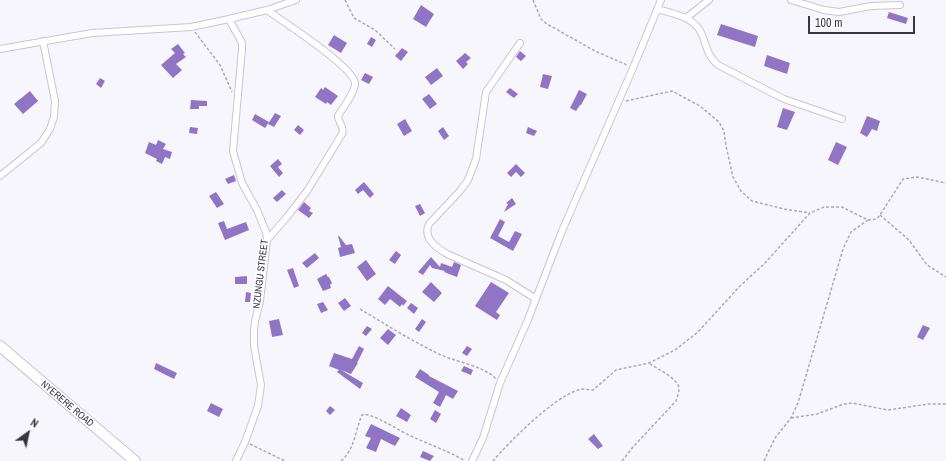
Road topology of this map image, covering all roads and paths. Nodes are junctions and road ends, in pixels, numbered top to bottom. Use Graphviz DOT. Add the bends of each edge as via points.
graph roads {
  1 [pos="296,0"];
  2 [pos="345,0"];
  3 [pos="533,0"];
  4 [pos="661,0"];
  5 [pos="709,0"];
  6 [pos="791,0"];
  7 [pos="900,5"];
  8 [pos="658,9"];
  9 [pos="266,10"];
  10 [pos="686,18"];
  11 [pos="230,20"];
  12 [pos="191,26"];
  13 [pos="43,41"];
  14 [pos="520,43"];
  15 [pos="0,49"];
  16 [pos="395,49"];
  17 [pos="633,68"];
  18 [pos="618,102"];
  19 [pos="237,104"];
  20 [pos="842,119"];
  21 [pos="0,176"];
  22 [pos="946,183"];
  23 [pos="810,213"];
  24 [pos="880,215"];
  25 [pos="868,220"];
  26 [pos="267,240"];
  27 [pos="946,277"];
  28 [pos="536,299"];
  29 [pos="360,309"];
  30 [pos="0,346"];
  31 [pos="650,363"];
  32 [pos="500,383"];
  33 [pos="946,404"];
  34 [pos="791,418"];
  35 [pos="244,442"];
  36 [pos="135,461"];
  37 [pos="236,461"];
  38 [pos="285,461"];
  39 [pos="341,461"];
  40 [pos="465,461"];
  41 [pos="472,461"];
  42 [pos="493,461"];
  43 [pos="622,461"];
  44 [pos="764,461"];
  1 -- 9 [label="street"];
  2 -- 16 [label="path" via="354,18 375,30"];
  3 -- 17 [label="path" via="542,19 548,24 595,51"];
  4 -- 8 [label="street"];
  5 -- 10 [label="street"];
  6 -- 7 [label="street" via="839,12 871,6"];
  8 -- 10 [label="street"];
  8 -- 17 [label="street"];
  9 -- 11 [label="street"];
  9 -- 26 [label="street" via="327,53 352,76 355,82 338,116 343,129 342,134 307,191"];
  10 -- 20 [label="street" via="698,28 708,53 718,65 784,99"];
  11 -- 12 [label="street"];
  11 -- 19 [label="street, NZUNGU STREET" via="242,43"];
  12 -- 13 [label="street" via="92,33"];
  12 -- 19 [label="path" via="220,65"];
  13 -- 15 [label="street"];
  13 -- 21 [label="street" via="55,101 54,117 41,142"];
  14 -- 28 [label="street" via="486,92 476,159 468,180 429,224 427,234 440,250 506,280"];
  17 -- 18 [label="street"];
  18 -- 23 [label="path" via="672,91 700,106 724,131 734,177 752,201"];
  18 -- 28 [label="street" via="562,231"];
  19 -- 26 [label="street, NZUNGU STREET" via="234,159 242,183 263,224"];
  22 -- 24 [label="path" via="917,177 903,179"];
  23 -- 25 [label="path" via="824,207 842,207"];
  23 -- 31 [label="path" via="765,264 739,287 698,332 675,350"];
  24 -- 25 [label="path" via="877,219"];
  24 -- 27 [label="path" via="909,240 927,264"];
  25 -- 34 [label="path" via="851,232 843,249 798,403"];
  26 -- 35 [label="street, NZUNGU STREET" via="254,331 261,385 258,406"];
  28 -- 32 [label="street"];
  29 -- 32 [label="path" via="439,354 485,371"];
  30 -- 36 [label="main road, NYERERE ROAD"];
  31 -- 42 [label="path" via="616,370 593,390 578,390 553,404"];
  31 -- 43 [label="path" via="675,381 679,387 676,401"];
  32 -- 41 [label="street" via="483,438"];
  33 -- 34 [label="path" via="888,410 852,403 817,414"];
  34 -- 44 [label="path" via="775,438"];
  35 -- 37 [label="street, NZUNGU STREET"];
  35 -- 38 [label="path"];
  39 -- 40 [label="path" via="350,450 359,422 365,414"];
}
